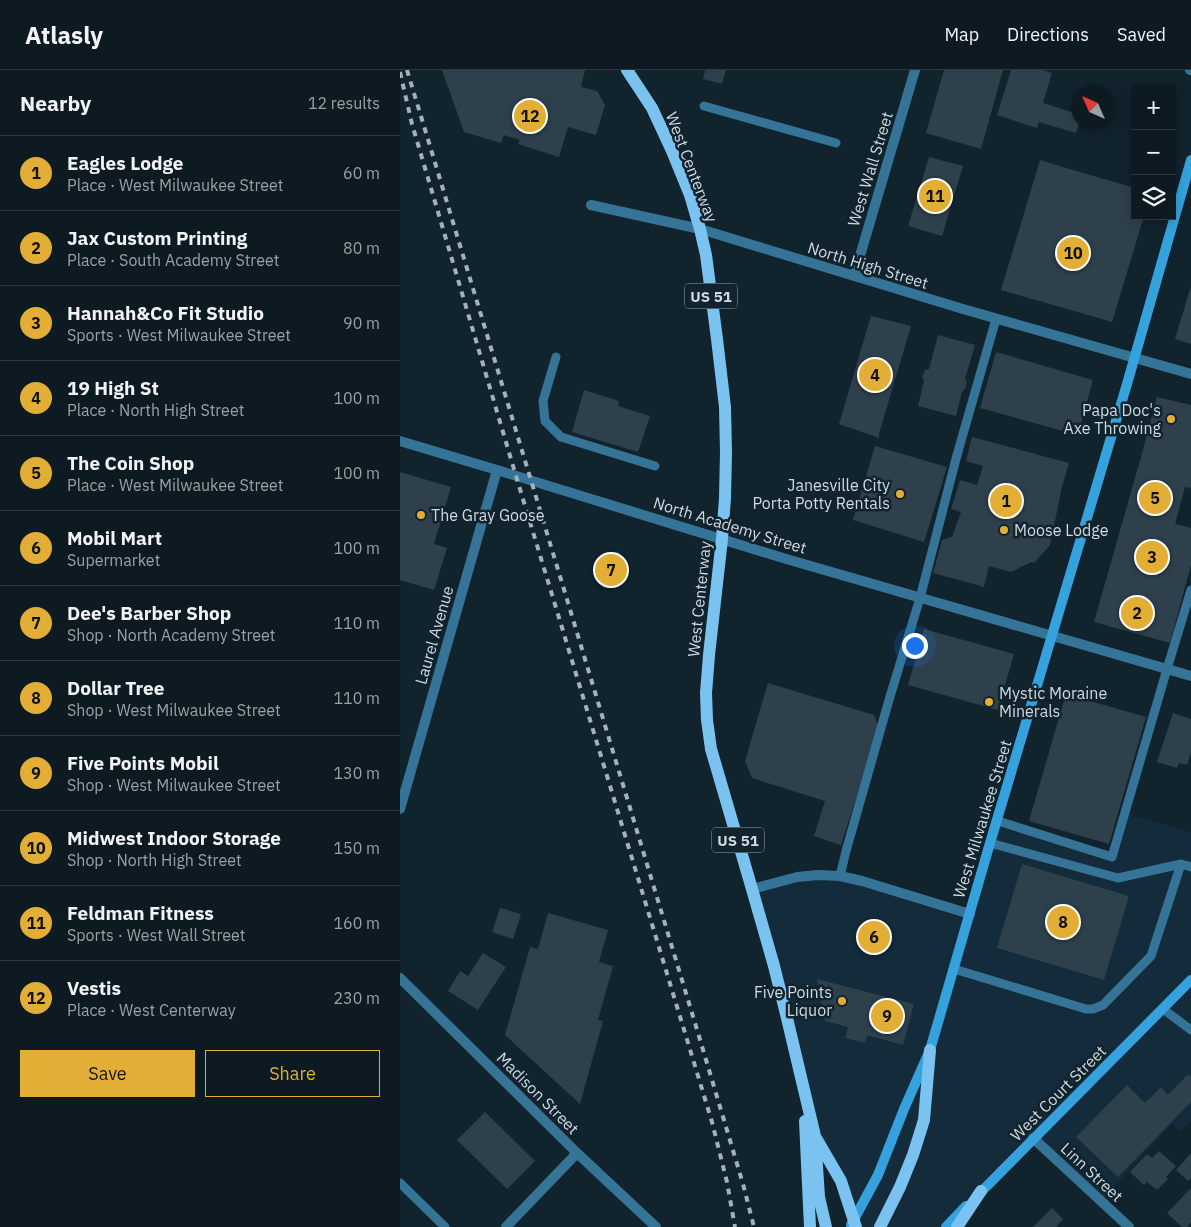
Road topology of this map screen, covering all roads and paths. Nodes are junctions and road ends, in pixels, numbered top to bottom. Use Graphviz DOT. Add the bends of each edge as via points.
graph roads {
  1 [pos="627,70"];
  2 [pos="915,70"];
  3 [pos="704,106"];
  4 [pos="836,143"];
  5 [pos="1191,160"];
  6 [pos="591,205"];
  7 [pos="700,229"];
  8 [pos="854,276"];
  9 [pos="996,319"];
  10 [pos="556,357"];
  11 [pos="1135,358"];
  12 [pos="1191,374"];
  13 [pos="400,441"];
  14 [pos="655,466"];
  15 [pos="497,470"];
  16 [pos="722,538"];
  17 [pos="1191,590"];
  18 [pos="920,598"];
  19 [pos="1052,636"];
  20 [pos="1167,669"];
  21 [pos="1191,676"];
  22 [pos="400,809"];
  23 [pos="998,820"];
  24 [pos="990,843"];
  25 [pos="1181,864"];
  26 [pos="1191,867"];
  27 [pos="840,876"];
  28 [pos="752,889"];
  29 [pos="970,914"];
  30 [pos="954,969"];
  31 [pos="400,978"];
  32 [pos="1191,980"];
  33 [pos="1163,1009"];
  34 [pos="1191,1030"];
  35 [pos="930,1050"];
  36 [pos="804,1089"];
  37 [pos="815,1136"];
  38 [pos="1033,1138"];
  39 [pos="577,1153"];
  40 [pos="400,1183"];
  41 [pos="981,1191"];
  42 [pos="853,1225"];
  43 [pos="445,1227"];
  44 [pos="506,1227"];
  45 [pos="656,1227"];
  46 [pos="810,1227"];
  47 [pos="826,1227"];
  48 [pos="880,1227"];
  49 [pos="946,1227"];
  50 [pos="957,1227"];
  51 [pos="1129,1227"];
  1 -- 7 [label="main road, West Centerway / US 51" via="652,108 672,151"];
  2 -- 8 [label="street, West Wall Street"];
  3 -- 4 [label="lane"];
  5 -- 11 [label="main road, West Milwaukee Street"];
  6 -- 7 [label="street, North High Street"];
  7 -- 8 [label="street, North High Street"];
  7 -- 16 [label="main road, West Centerway / US 51" via="725,407"];
  8 -- 9 [label="street, North High Street"];
  9 -- 11 [label="street, North High Street"];
  9 -- 18 [label="lane"];
  10 -- 14 [label="lane" via="543,401 545,421 561,436"];
  11 -- 12 [label="street, North High Street"];
  11 -- 19 [label="main road, West Milwaukee Street"];
  13 -- 15 [label="street, North Academy Street"];
  15 -- 16 [label="street, North Academy Street"];
  15 -- 22 [label="street, Laurel Avenue"];
  16 -- 18 [label="street, North Academy Street"];
  16 -- 28 [label="main road, West Centerway / US 51" via="709,655 707,720 711,749"];
  17 -- 20 [label="lane"];
  18 -- 19 [label="street, North Academy Street"];
  18 -- 27 [label="lane" via="888,700"];
  19 -- 20 [label="street, North Academy Street"];
  19 -- 23 [label="main road, West Milwaukee Street"];
  20 -- 21 [label="street, North Academy Street"];
  20 -- 23 [label="lane" via="1112,858"];
  23 -- 24 [label="main road, West Milwaukee Street"];
  24 -- 25 [label="lane" via="1118,878"];
  24 -- 29 [label="main road, West Milwaukee Street"];
  25 -- 26 [label="lane"];
  25 -- 30 [label="lane" via="1151,956 1102,1005 1094,1009"];
  27 -- 28 [label="street" via="797,877"];
  27 -- 29 [label="street"];
  28 -- 36 [label="main road, West Centerway / US 51"];
  29 -- 30 [label="main road, West Milwaukee Street"];
  30 -- 35 [label="main road, West Milwaukee Street"];
  31 -- 39 [label="street, Madison Street"];
  32 -- 33 [label="main road, West Court Street"];
  33 -- 34 [label="lane"];
  33 -- 38 [label="main road, West Court Street"];
  35 -- 42 [label="main road, West Milwaukee Street" via="878,1175"];
  35 -- 48 [label="main road" via="924,1120 900,1187"];
  36 -- 37 [label="main road, West Centerway / US 51"];
  36 -- 46 [label="main road"];
  37 -- 42 [label="main road, West Centerway / US 51" via="841,1181"];
  37 -- 47 [label="main road, West Centerway / US 51" via="819,1197"];
  38 -- 41 [label="main road, West Court Street"];
  38 -- 51 [label="street, Linn Street"];
  39 -- 44 [label="street"];
  39 -- 45 [label="street, Madison Street"];
  40 -- 43 [label="lane"];
  41 -- 49 [label="main road, West Court Street"];
  41 -- 50 [label="main road"];
}
